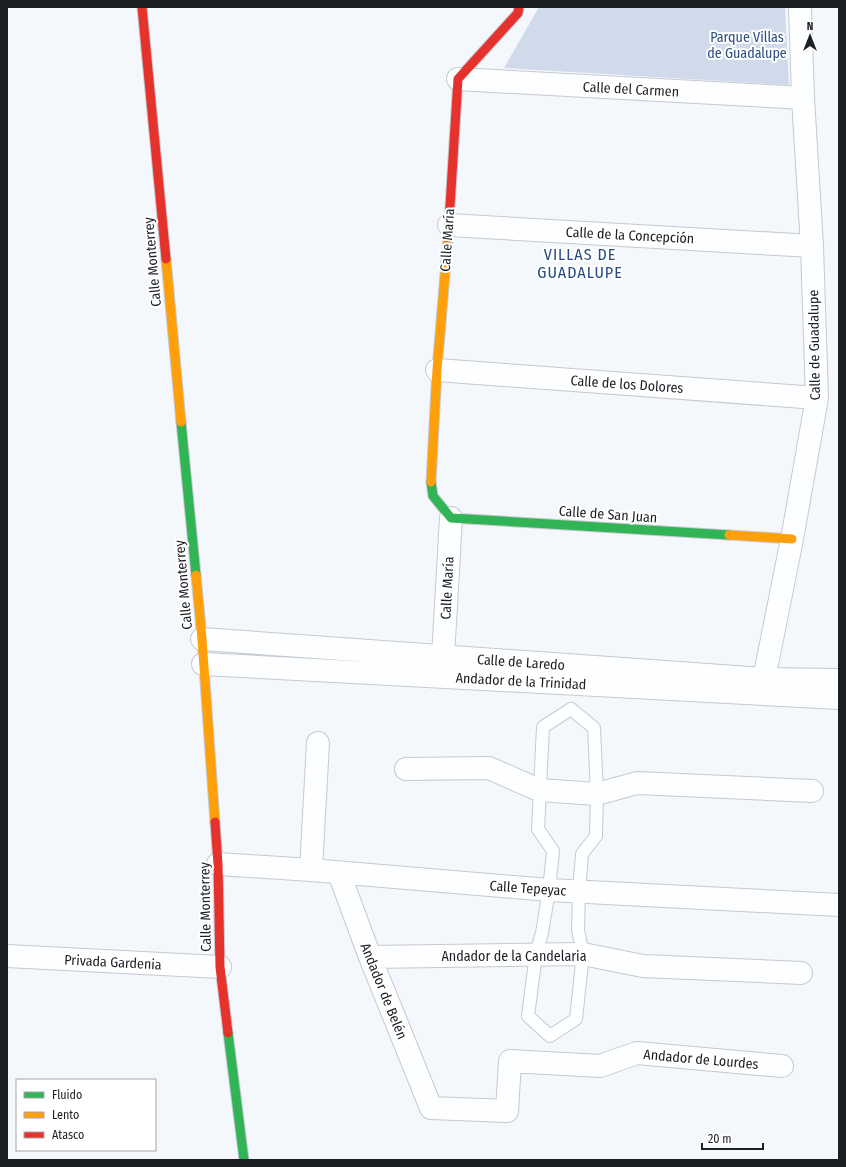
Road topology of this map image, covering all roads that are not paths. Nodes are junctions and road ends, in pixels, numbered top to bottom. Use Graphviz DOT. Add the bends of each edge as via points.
graph roads {
  1 [pos="142,7"];
  2 [pos="520,7"];
  3 [pos="800,7"];
  4 [pos="458,79"];
  5 [pos="803,98"];
  6 [pos="449,225"];
  7 [pos="812,246"];
  8 [pos="437,370"];
  9 [pos="817,398"];
  10 [pos="451,518"];
  11 [pos="792,539"];
  12 [pos="202,639"];
  13 [pos="443,657"];
  14 [pos="203,664"];
  15 [pos="764,679"];
  16 [pos="839,680"];
  17 [pos="839,698"];
  18 [pos="318,743"];
  19 [pos="406,770"];
  20 [pos="540,790"];
  21 [pos="812,791"];
  22 [pos="597,794"];
  23 [pos="218,864"];
  24 [pos="311,870"];
  25 [pos="339,873"];
  26 [pos="549,890"];
  27 [pos="579,891"];
  28 [pos="839,905"];
  29 [pos="536,954"];
  30 [pos="583,954"];
  31 [pos="7,956"];
  32 [pos="370,957"];
  33 [pos="220,967"];
  34 [pos="801,973"];
  35 [pos="782,1066"];
  36 [pos="430,1108"];
  37 [pos="244,1160"];
  1 -- 12 [label="street, Calle Monterrey"];
  2 -- 4 [label="street"];
  3 -- 5 [label="street, Calle de Guadalupe"];
  4 -- 5 [label="street, Calle del Carmen"];
  4 -- 6 [label="street, Calle María"];
  5 -- 7 [label="street, Calle de Guadalupe"];
  6 -- 7 [label="street, Calle de la Concepción"];
  6 -- 8 [label="street, Calle María"];
  7 -- 9 [label="street, Calle de Guadalupe"];
  8 -- 9 [label="street, Calle de los Dolores"];
  8 -- 10 [label="street, Calle María" via="430,482 433,496"];
  9 -- 11 [label="street, Calle de Guadalupe"];
  10 -- 11 [label="street, Calle de San Juan"];
  10 -- 13 [label="street, Calle María"];
  11 -- 15 [label="street, Calle de Guadalupe"];
  12 -- 13 [label="street, Calle de Laredo"];
  12 -- 14 [label="street, Calle Monterrey"];
  13 -- 15 [label="street, Calle de Laredo"];
  14 -- 17 [label="street, Andador de la Trinidad"];
  14 -- 23 [label="street, Calle Monterrey"];
  15 -- 16 [label="street, Calle de Laredo"];
  18 -- 24 [label="street"];
  19 -- 20 [label="street" via="489,768"];
  20 -- 22 [label="street"];
  20 -- 22 [label="lane" via="543,727 571,709 594,728"];
  20 -- 26 [label="lane" via="538,829 552,851"];
  21 -- 22 [label="street" via="637,783"];
  22 -- 27 [label="lane" via="596,836 582,854"];
  23 -- 24 [label="street, Calle Tepeyac"];
  23 -- 33 [label="street, Calle Monterrey"];
  24 -- 25 [label="street, Calle Tepeyac"];
  25 -- 26 [label="street, Calle Tepeyac"];
  25 -- 32 [label="street, Andador de Belén"];
  26 -- 27 [label="street, Calle Tepeyac"];
  26 -- 29 [label="lane"];
  27 -- 28 [label="street, Calle Tepeyac"];
  27 -- 30 [label="lane" via="578,930"];
  29 -- 30 [label="street, Andador de la Candelaria"];
  29 -- 30 [label="lane" via="528,1016 550,1036 576,1019"];
  29 -- 32 [label="street, Andador de la Candelaria"];
  30 -- 34 [label="street, Andador de la Candelaria" via="643,966"];
  31 -- 33 [label="street, Privada Gardenia"];
  32 -- 36 [label="street, Andador de Belén"];
  33 -- 37 [label="street, Calle Monterrey"];
  35 -- 36 [label="street, Andador de Lourdes" via="637,1053 600,1066 510,1061 507,1111"];
}
